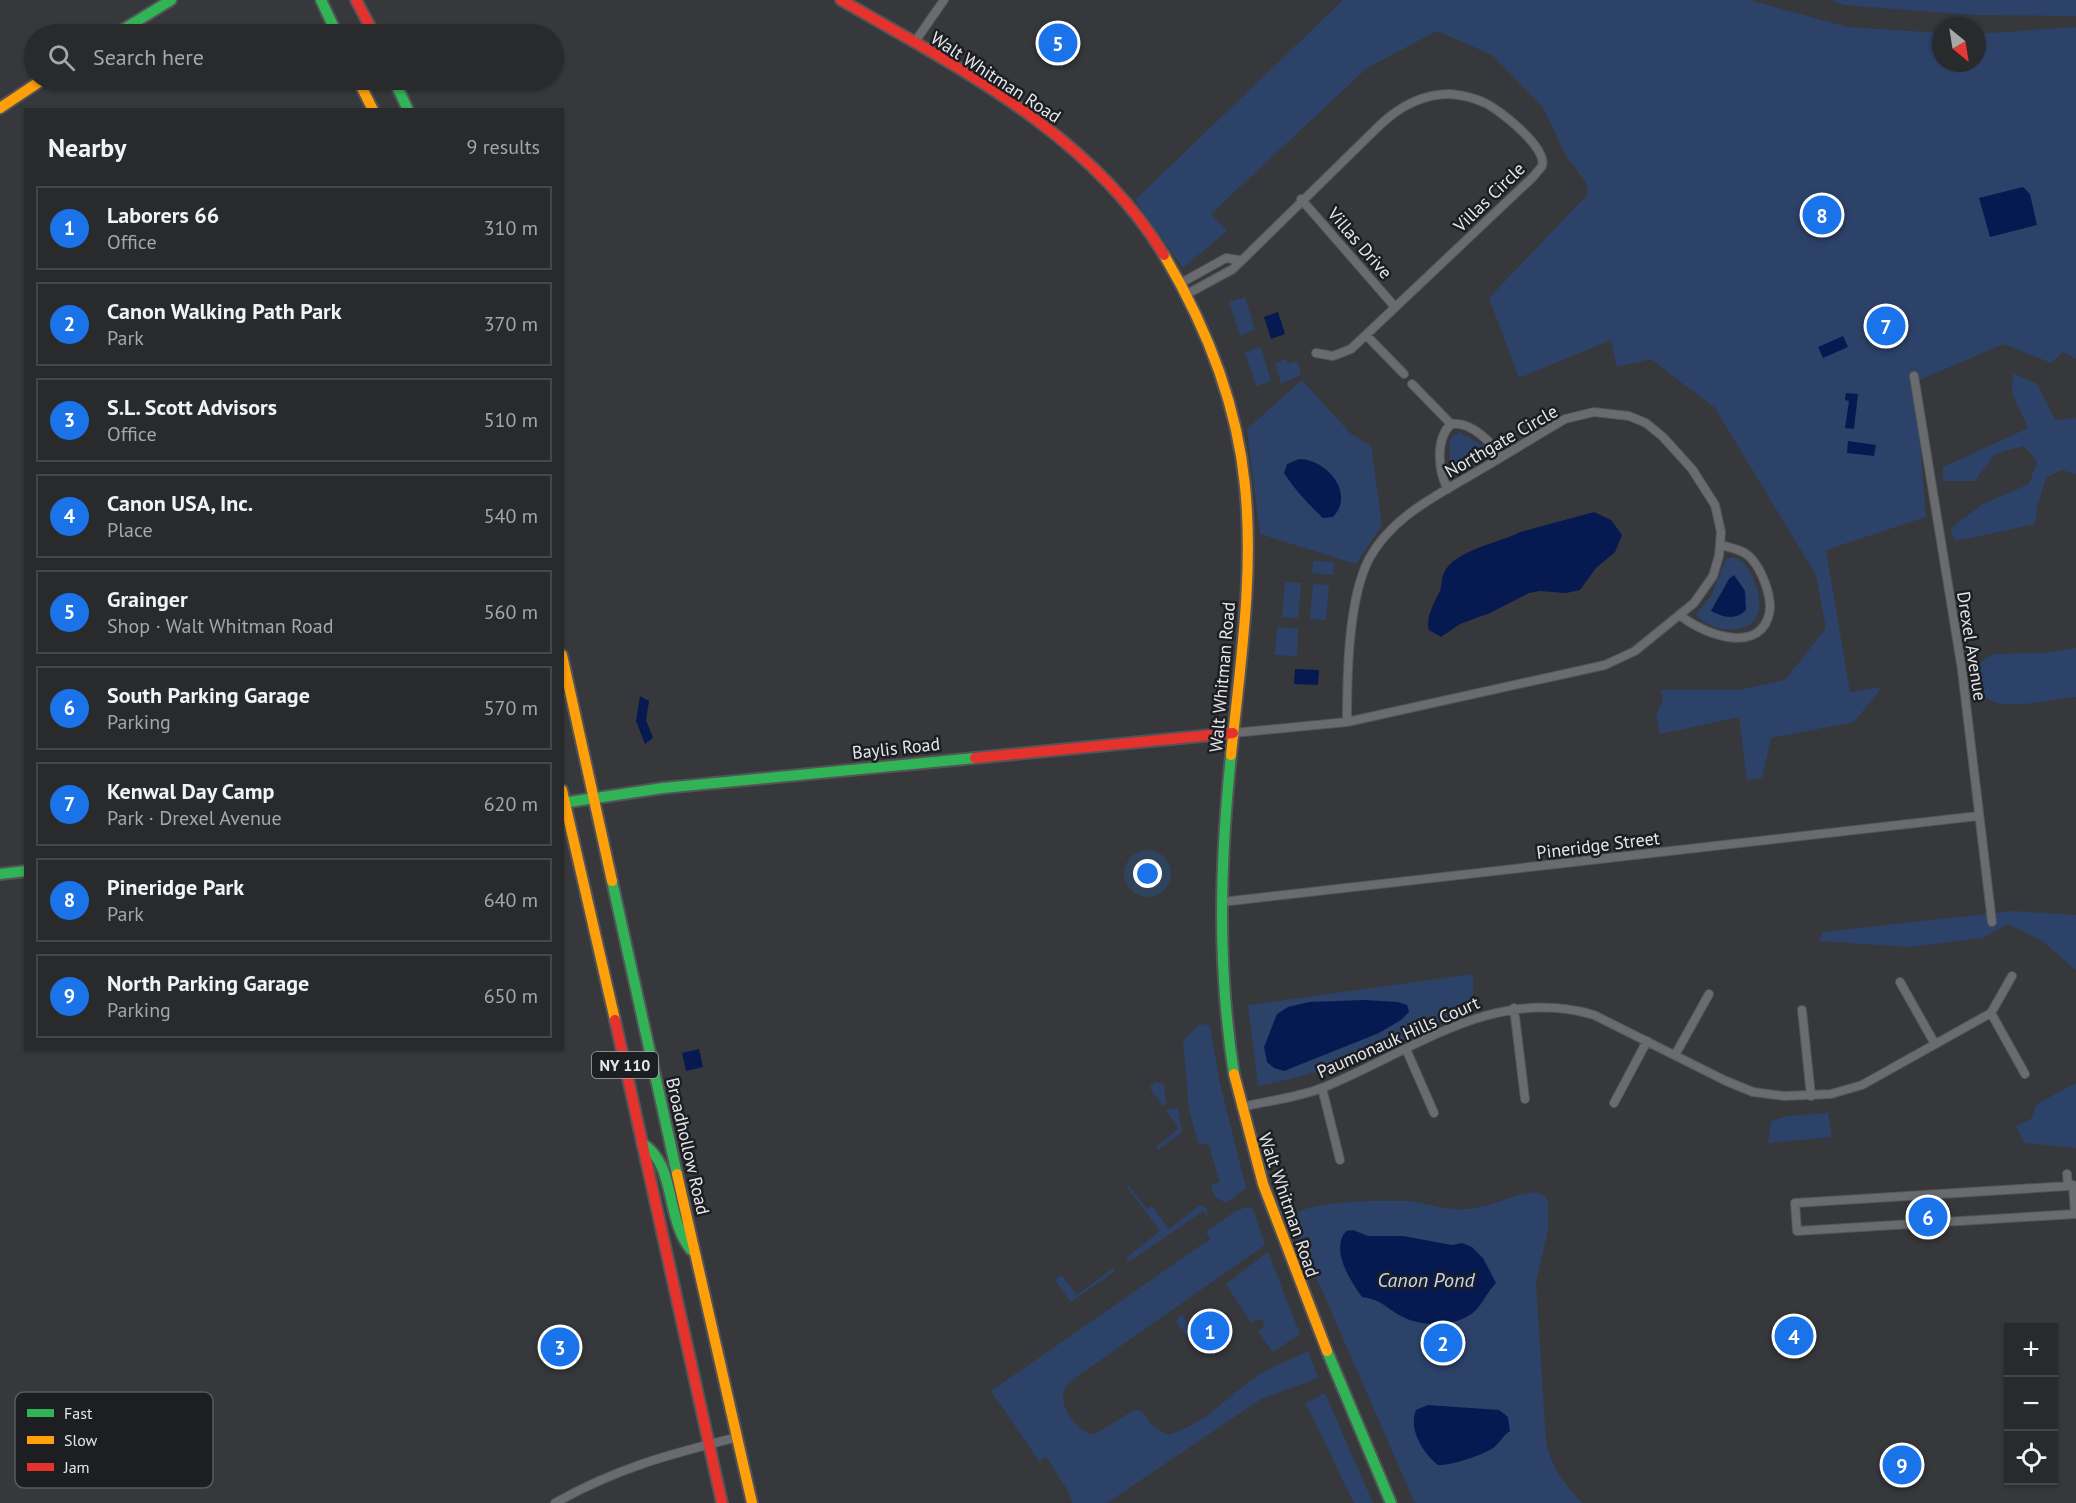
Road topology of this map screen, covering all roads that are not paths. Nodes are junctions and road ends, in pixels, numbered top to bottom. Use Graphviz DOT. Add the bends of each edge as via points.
graph roads {
  1 [pos="171,0"];
  2 [pos="321,0"];
  3 [pos="356,0"];
  4 [pos="841,0"];
  5 [pos="944,0"];
  6 [pos="132,24"];
  7 [pos="332,24"];
  8 [pos="369,24"];
  9 [pos="914,43"];
  10 [pos="27,90"];
  11 [pos="363,90"];
  12 [pos="399,90"];
  13 [pos="0,108"];
  14 [pos="372,108"];
  15 [pos="407,108"];
  16 [pos="1301,199"];
  17 [pos="1239,260"];
  18 [pos="1181,283"];
  19 [pos="1187,294"];
  20 [pos="1395,307"];
  21 [pos="1366,335"];
  22 [pos="1316,353"];
  23 [pos="1404,374"];
  24 [pos="1914,376"];
  25 [pos="1412,384"];
  26 [pos="1451,424"];
  27 [pos="1501,457"];
  28 [pos="1448,489"];
  29 [pos="1721,545"];
  30 [pos="1680,615"];
  31 [pos="564,665"];
  32 [pos="1347,722"];
  33 [pos="1233,733"];
  34 [pos="593,797"];
  35 [pos="564,803"];
  36 [pos="1978,816"];
  37 [pos="24,871"];
  38 [pos="0,874"];
  39 [pos="1222,902"];
  40 [pos="1992,922"];
  41 [pos="2012,976"];
  42 [pos="1900,982"];
  43 [pos="1709,994"];
  44 [pos="1514,1008"];
  45 [pos="1802,1010"];
  46 [pos="1991,1013"];
  47 [pos="1647,1041"];
  48 [pos="1935,1044"];
  49 [pos="1406,1049"];
  50 [pos="1675,1055"];
  51 [pos="2025,1074"];
  52 [pos="1322,1088"];
  53 [pos="1811,1096"];
  54 [pos="1525,1099"];
  55 [pos="1614,1102"];
  56 [pos="1241,1107"];
  57 [pos="1434,1113"];
  58 [pos="642,1143"];
  59 [pos="1340,1160"];
  60 [pos="2067,1174"];
  61 [pos="2068,1186"];
  62 [pos="694,1253"];
  63 [pos="738,1437"];
  64 [pos="709,1444"];
  65 [pos="555,1503"];
  66 [pos="722,1503"];
  67 [pos="752,1503"];
  68 [pos="1391,1503"];
  1 -- 6 [label="main road"];
  2 -- 7 [label="main road"];
  3 -- 8 [label="main road"];
  4 -- 9 [label="main road, Walt Whitman Road"];
  5 -- 9 [label="street"];
  9 -- 18 [label="main road, Walt Whitman Road" via="1030,115 1085,160 1130,209"];
  10 -- 13 [label="main road"];
  11 -- 14 [label="main road"];
  12 -- 15 [label="main road"];
  16 -- 17 [label="street, Villas Circle"];
  16 -- 20 [label="street, Villas Drive"];
  16 -- 20 [label="street, Villas Circle" via="1392,113 1434,96 1467,96 1485,103 1511,120 1538,148 1542,166 1533,177"];
  17 -- 18 [label="street" via="1226,258"];
  17 -- 19 [label="street, Villas Circle" via="1225,275"];
  18 -- 19 [label="main road, Walt Whitman Road"];
  19 -- 33 [label="main road, Walt Whitman Road" via="1223,379 1244,472 1248,537"];
  20 -- 21 [label="street, Villas Circle"];
  21 -- 22 [label="street, Villas Circle" via="1351,349 1333,356"];
  21 -- 23 [label="street"];
  24 -- 36 [label="street, Drexel Avenue" via="1962,670"];
  25 -- 26 [label="street"];
  26 -- 27 [label="street" via="1462,424 1475,432 1493,445"];
  26 -- 28 [label="street" via="1442,436 1440,462 1442,480"];
  27 -- 28 [label="street, Northgate Circle"];
  27 -- 29 [label="street, Northgate Circle" via="1580,414 1612,412 1629,416 1663,437 1692,469 1714,505"];
  28 -- 32 [label="street, Northgate Circle" via="1405,516 1368,561 1356,601"];
  29 -- 30 [label="street, Northgate Circle" via="1709,586"];
  29 -- 30 [label="street" via="1744,553 1753,561 1767,593 1768,618 1763,627 1752,635 1727,637 1706,632"];
  30 -- 32 [label="street, Northgate Circle" via="1635,651 1605,665"];
  31 -- 34 [label="main road, Broadhollow Road / NY 110"];
  32 -- 33 [label="street, Northgate Circle"];
  33 -- 34 [label="main road, Baylis Road"];
  33 -- 39 [label="main road, Walt Whitman Road"];
  34 -- 35 [label="main road, Baylis Road"];
  34 -- 62 [label="main road, Broadhollow Road / NY 110"];
  35 -- 58 [label="main road, NY 110"];
  36 -- 39 [label="street, Pineridge Street"];
  36 -- 40 [label="street, Drexel Avenue"];
  37 -- 38 [label="main road"];
  39 -- 56 [label="main road, Walt Whitman Road" via="1222,982"];
  41 -- 46 [label="street"];
  42 -- 48 [label="street"];
  43 -- 50 [label="street"];
  44 -- 47 [label="street, Paumonauk Hills Court" via="1572,1008"];
  44 -- 49 [label="street, Paumonauk Hills Court" via="1491,1013"];
  44 -- 54 [label="street"];
  45 -- 53 [label="street"];
  46 -- 48 [label="street, Paumonauk Hills Court"];
  46 -- 51 [label="street"];
  47 -- 50 [label="street, Paumonauk Hills Court"];
  47 -- 55 [label="street"];
  48 -- 53 [label="street, Paumonauk Hills Court" via="1862,1085"];
  49 -- 52 [label="street, Paumonauk Hills Court"];
  49 -- 57 [label="street"];
  50 -- 53 [label="street, Paumonauk Hills Court" via="1753,1092"];
  52 -- 56 [label="street, Paumonauk Hills Court"];
  52 -- 59 [label="street"];
  56 -- 68 [label="main road, Walt Whitman Road" via="1270,1209"];
  58 -- 62 [label="main road" via="658,1157 681,1237"];
  58 -- 64 [label="main road, NY 110"];
  60 -- 61 [label="street"];
  61 -- 61 [label="street" via="1795,1203 1797,1232 2075,1214 2073,1185"];
  62 -- 63 [label="main road, Broadhollow Road / NY 110"];
  63 -- 64 [label="street"];
  63 -- 67 [label="main road, Broadhollow Road / NY 110"];
  64 -- 65 [label="street" via="636,1464"];
  64 -- 66 [label="main road, NY 110"];
}
